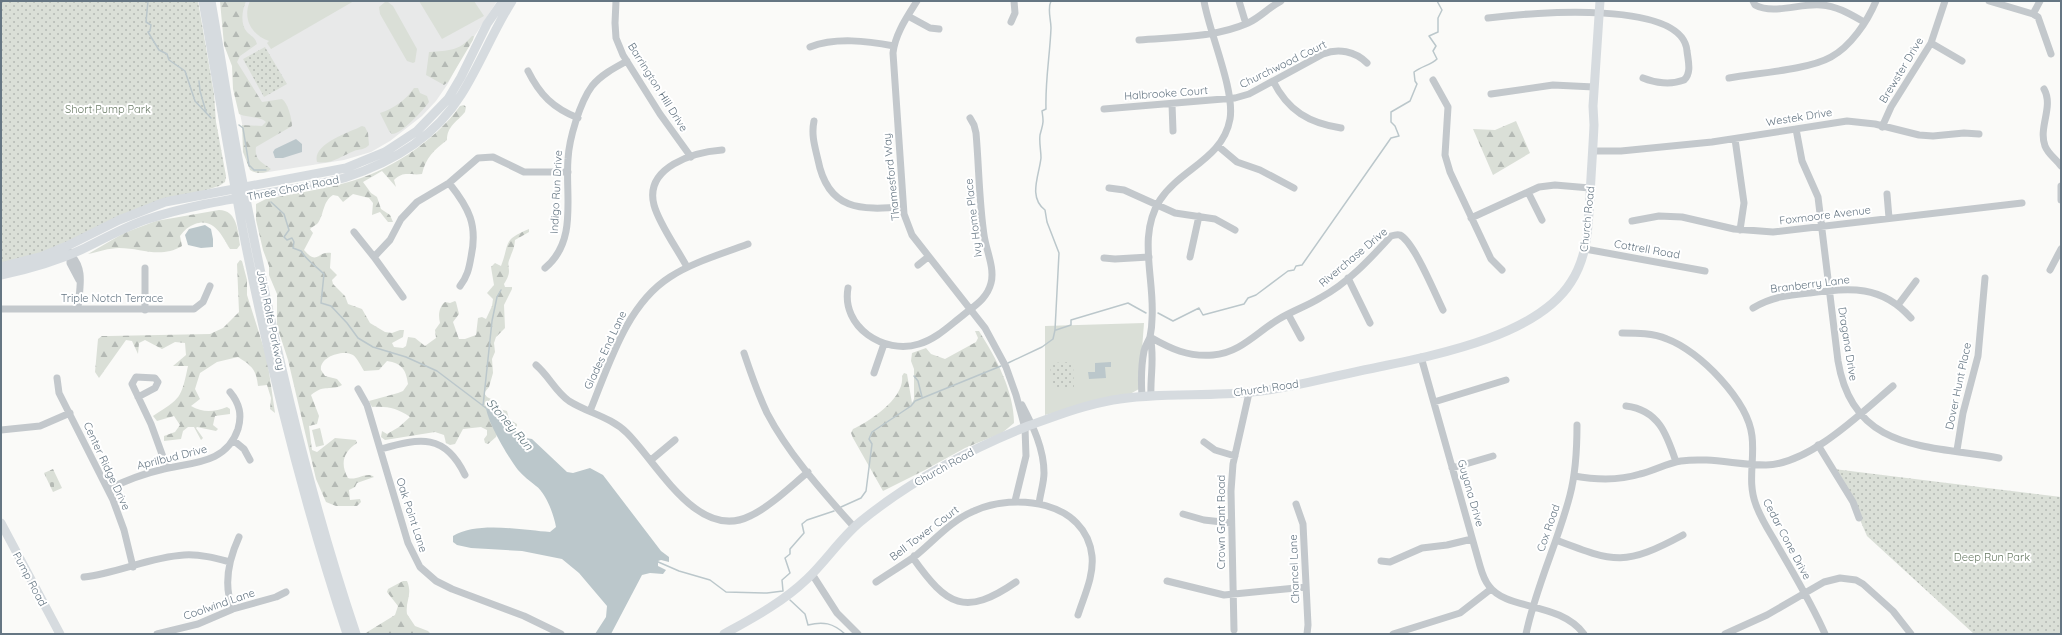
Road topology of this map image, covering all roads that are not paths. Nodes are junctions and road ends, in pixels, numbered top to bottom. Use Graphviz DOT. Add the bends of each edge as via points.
graph roads {
  1 [pos="202,1"];
  2 [pos="211,1"];
  3 [pos="503,1"];
  4 [pos="512,1"];
  5 [pos="616,1"];
  6 [pos="917,1"];
  7 [pos="1014,1"];
  8 [pos="1204,1"];
  9 [pos="1239,1"];
  10 [pos="1281,1"];
  11 [pos="1753,1"];
  12 [pos="1876,1"];
  13 [pos="1945,1"];
  14 [pos="1989,1"];
  15 [pos="2040,1"];
  16 [pos="1599,3"];
  17 [pos="1583,4"];
  18 [pos="1767,5"];
  19 [pos="2033,14"];
  20 [pos="908,16"];
  21 [pos="1488,18"];
  22 [pos="1011,22"];
  23 [pos="1675,22"];
  24 [pos="1864,22"];
  25 [pos="1246,24"];
  26 [pos="939,29"];
  27 [pos="1212,34"];
  28 [pos="1139,40"];
  29 [pos="1931,43"];
  30 [pos="894,46"];
  31 [pos="810,47"];
  32 [pos="2051,54"];
  33 [pos="627,61"];
  34 [pos="1962,61"];
  35 [pos="1367,63"];
  36 [pos="528,71"];
  37 [pos="1643,78"];
  38 [pos="1729,78"];
  39 [pos="1433,80"];
  40 [pos="1273,81"];
  41 [pos="1594,87"];
  42 [pos="2044,89"];
  43 [pos="1491,94"];
  44 [pos="1229,99"];
  45 [pos="1172,104"];
  46 [pos="1104,109"];
  47 [pos="578,118"];
  48 [pos="970,118"];
  49 [pos="814,121"];
  50 [pos="1882,127"];
  51 [pos="1341,128"];
  52 [pos="1796,129"];
  53 [pos="1173,131"];
  54 [pos="1979,134"];
  55 [pos="1734,139"];
  56 [pos="1218,146"];
  57 [pos="722,150"];
  58 [pos="1593,154"];
  59 [pos="691,157"];
  60 [pos="2061,166"];
  61 [pos="568,172"];
  62 [pos="450,183"];
  63 [pos="2061,186"];
  64 [pos="240,188"];
  65 [pos="1109,188"];
  66 [pos="1294,188"];
  67 [pos="1590,188"];
  68 [pos="1528,192"];
  69 [pos="1886,194"];
  70 [pos="241,198"];
  71 [pos="2061,200"];
  72 [pos="2022,203"];
  73 [pos="1157,205"];
  74 [pos="903,207"];
  75 [pos="1199,216"];
  76 [pos="1471,218"];
  77 [pos="1889,218"];
  78 [pos="1542,220"];
  79 [pos="1632,221"];
  80 [pos="1821,227"];
  81 [pos="1235,230"];
  82 [pos="1740,230"];
  83 [pos="354,232"];
  84 [pos="748,244"];
  85 [pos="1585,249"];
  86 [pos="2061,249"];
  87 [pos="69,250"];
  88 [pos="374,257"];
  89 [pos="928,257"];
  90 [pos="1149,257"];
  91 [pos="1190,257"];
  92 [pos="1104,258"];
  93 [pos="918,265"];
  94 [pos="1,267"];
  95 [pos="687,267"];
  96 [pos="145,268"];
  97 [pos="545,268"];
  98 [pos="1502,270"];
  99 [pos="2050,270"];
  100 [pos="1705,271"];
  101 [pos="1,275"];
  102 [pos="1348,278"];
  103 [pos="1985,278"];
  104 [pos="1916,281"];
  105 [pos="210,286"];
  106 [pos="460,286"];
  107 [pos="848,288"];
  108 [pos="1829,290"];
  109 [pos="403,297"];
  110 [pos="1898,305"];
  111 [pos="1753,308"];
  112 [pos="1,309"];
  113 [pos="78,309"];
  114 [pos="145,310"];
  115 [pos="970,310"];
  116 [pos="1443,310"];
  117 [pos="1288,314"];
  118 [pos="1911,318"];
  119 [pos="1370,323"];
  120 [pos="1622,333"];
  121 [pos="1150,337"];
  122 [pos="1301,338"];
  123 [pos="884,344"];
  124 [pos="744,353"];
  125 [pos="1421,357"];
  126 [pos="536,366"];
  127 [pos="874,374"];
  128 [pos="57,378"];
  129 [pos="1506,380"];
  130 [pos="1893,386"];
  131 [pos="358,389"];
  132 [pos="230,392"];
  133 [pos="1249,393"];
  134 [pos="1147,396"];
  135 [pos="138,397"];
  136 [pos="1434,402"];
  137 [pos="1626,406"];
  138 [pos="590,411"];
  139 [pos="70,413"];
  140 [pos="1860,414"];
  141 [pos="1578,425"];
  142 [pos="1029,426"];
  143 [pos="1,430"];
  144 [pos="233,440"];
  145 [pos="675,440"];
  146 [pos="1204,442"];
  147 [pos="1818,445"];
  148 [pos="381,449"];
  149 [pos="1957,450"];
  150 [pos="1235,456"];
  151 [pos="1493,456"];
  152 [pos="1999,458"];
  153 [pos="250,460"];
  154 [pos="651,460"];
  155 [pos="1676,462"];
  156 [pos="1752,464"];
  157 [pos="167,468"];
  158 [pos="1452,468"];
  159 [pos="808,472"];
  160 [pos="465,475"];
  161 [pos="1574,476"];
  162 [pos="108,489"];
  163 [pos="1014,501"];
  164 [pos="1039,504"];
  165 [pos="1296,504"];
  166 [pos="1183,514"];
  167 [pos="1859,518"];
  168 [pos="1,523"];
  169 [pos="1231,523"];
  170 [pos="854,527"];
  171 [pos="1683,535"];
  172 [pos="239,537"];
  173 [pos="1472,539"];
  174 [pos="1556,540"];
  175 [pos="914,556"];
  176 [pos="230,562"];
  177 [pos="1381,562"];
  178 [pos="133,567"];
  179 [pos="812,574"];
  180 [pos="84,577"];
  181 [pos="1167,581"];
  182 [pos="876,582"];
  183 [pos="1016,582"];
  184 [pos="1306,587"];
  185 [pos="1491,589"];
  186 [pos="286,592"];
  187 [pos="1805,593"];
  188 [pos="1233,594"];
  189 [pos="1533,606"];
  190 [pos="233,609"];
  191 [pos="1078,615"];
  192 [pos="1234,630"];
  193 [pos="60,634"];
  194 [pos="157,634"];
  195 [pos="347,634"];
  196 [pos="356,634"];
  197 [pos="561,634"];
  198 [pos="724,634"];
  199 [pos="858,634"];
  200 [pos="1307,634"];
  201 [pos="1393,634"];
  202 [pos="1526,634"];
  203 [pos="1584,634"];
  204 [pos="1725,634"];
  205 [pos="1825,634"];
  206 [pos="1911,634"];
  1 -- 64 [label="main road, John Rolfe Parkway"];
  2 -- 64 [label="main road, John Rolfe Parkway"];
  3 -- 64 [label="main road, Three Chopt Road" via="487,24 462,77 448,99 427,122 407,138 373,158 346,168"];
  4 -- 70 [label="main road, Three Chopt Road" via="461,96 440,122 415,144 356,174 299,188"];
  5 -- 33 [label="street, Barrington Hill Drive" via="616,38"];
  6 -- 20 [label="street, Thamesford Way"];
  7 -- 22 [label="street"];
  8 -- 27 [label="street"];
  9 -- 25 [label="street"];
  10 -- 25 [label="street"];
  11 -- 18 [label="street" via="1760,8"];
  12 -- 24 [label="street"];
  13 -- 29 [label="street, Brewster Drive"];
  14 -- 19 [label="street"];
  15 -- 19 [label="street"];
  16 -- 41 [label="main road, Church Road"];
  17 -- 21 [label="street"];
  18 -- 24 [label="street" via="1823,5 1842,10"];
  19 -- 32 [label="street" via="2038,18"];
  20 -- 26 [label="street" via="930,28"];
  20 -- 30 [label="street, Thamesford Way"];
  23 -- 37 [label="street" via="1687,43 1688,76 1676,82 1654,82"];
  24 -- 38 [label="street" via="1846,46 1824,60"];
  25 -- 27 [label="street"];
  27 -- 28 [label="street"];
  27 -- 44 [label="street"];
  29 -- 34 [label="street"];
  29 -- 50 [label="street, Brewster Drive" via="1891,107"];
  30 -- 31 [label="street" via="870,42 823,42"];
  30 -- 74 [label="street, Thamesford Way" via="893,64"];
  33 -- 47 [label="street, Indigo Run Drive" via="601,77 592,87"];
  33 -- 59 [label="street, Barrington Hill Drive"];
  35 -- 40 [label="street, Churchwood Court" via="1358,56 1333,51"];
  36 -- 47 [label="street" via="546,99 562,112"];
  39 -- 76 [label="street" via="1448,107 1445,155 1451,176"];
  40 -- 44 [label="street, Churchwood Court" via="1249,94"];
  40 -- 51 [label="street" via="1282,98 1297,113 1316,123"];
  41 -- 43 [label="street" via="1553,85"];
  41 -- 58 [label="main road, Church Road"];
  42 -- 60 [label="street" via="2048,101 2044,141 2049,152"];
  44 -- 45 [label="street, Halbrooke Court"];
  44 -- 56 [label="street" via="1230,119"];
  45 -- 46 [label="street, Halbrooke Court"];
  45 -- 53 [label="street"];
  47 -- 61 [label="street, Indigo Run Drive" via="569,152"];
  48 -- 115 [label="street, Ivy Home Place" via="976,133 984,235 992,275 985,296"];
  49 -- 74 [label="street" via="812,134 819,166 824,181 832,192 843,201 863,209"];
  50 -- 52 [label="street, Westek Drive" via="1847,121"];
  50 -- 54 [label="street, Westek Drive" via="1925,136"];
  52 -- 55 [label="street, Westek Drive"];
  52 -- 80 [label="street, Dragana Drive" via="1804,167 1816,190"];
  55 -- 58 [label="street, Westek Drive" via="1612,154"];
  55 -- 82 [label="street" via="1744,202"];
  56 -- 66 [label="street" via="1237,162 1260,170"];
  56 -- 73 [label="street" via="1170,187"];
  57 -- 59 [label="street" via="707,151"];
  58 -- 67 [label="main road, Church Road"];
  59 -- 95 [label="street" via="672,164 662,172 656,182 653,196 658,214"];
  61 -- 62 [label="street" via="524,172 493,157 484,156 475,160"];
  61 -- 97 [label="street, Indigo Run Drive" via="566,236 560,250"];
  62 -- 88 [label="street" via="420,200 409,210 390,240"];
  62 -- 106 [label="street" via="468,210 474,230 468,271"];
  63 -- 71 [label="street"];
  64 -- 70 [label="main road, John Rolfe Parkway"];
  64 -- 87 [label="main road, Three Chopt Road" via="165,202 119,220"];
  65 -- 73 [label="street" via="1124,190"];
  67 -- 68 [label="street" via="1556,185 1539,187"];
  67 -- 85 [label="main road, Church Road"];
  68 -- 76 [label="street"];
  68 -- 78 [label="street"];
  69 -- 77 [label="street"];
  70 -- 87 [label="main road, Three Chopt Road" via="184,208 148,219"];
  70 -- 195 [label="main road, John Rolfe Parkway" via="258,304 290,438"];
  70 -- 196 [label="main road, John Rolfe Parkway" via="298,433 333,562"];
  72 -- 77 [label="street, Foxmoore Avenue"];
  73 -- 75 [label="street" via="1175,213"];
  73 -- 90 [label="street" via="1148,231"];
  74 -- 89 [label="street, Thamesford Way" via="910,230"];
  75 -- 81 [label="street" via="1215,219"];
  75 -- 91 [label="street"];
  76 -- 98 [label="street" via="1491,259"];
  77 -- 80 [label="street, Foxmoore Avenue"];
  79 -- 82 [label="street, Foxmoore Avenue" via="1660,216 1682,217"];
  80 -- 82 [label="street, Foxmoore Avenue" via="1773,232"];
  80 -- 108 [label="street, Dragana Drive"];
  83 -- 88 [label="street"];
  84 -- 95 [label="street, Glades End Lane"];
  85 -- 100 [label="street, Cottrell Road"];
  85 -- 125 [label="main road, Church Road" via="1577,272 1566,289 1539,313 1490,338"];
  86 -- 99 [label="street"];
  87 -- 94 [label="main road, Three Chopt Road"];
  87 -- 101 [label="main road, Three Chopt Road" via="36,266"];
  87 -- 113 [label="street" via="70,263 79,280"];
  88 -- 109 [label="street"];
  89 -- 93 [label="street"];
  89 -- 115 [label="street, Thamesford Way"];
  90 -- 92 [label="street"];
  90 -- 121 [label="street" via="1152,318"];
  95 -- 138 [label="street, Glades End Lane" via="660,284 634,313"];
  96 -- 114 [label="street"];
  102 -- 116 [label="street, Riverchase Drive" via="1375,255 1391,236 1399,235 1414,252"];
  102 -- 117 [label="street, Riverchase Drive" via="1321,298"];
  102 -- 119 [label="street"];
  103 -- 149 [label="street, Dover Hunt Place" via="1978,356 1963,413"];
  104 -- 110 [label="street"];
  105 -- 114 [label="street, Triple Notch Terrace" via="203,302 194,309"];
  107 -- 123 [label="street" via="847,305 852,319 868,336"];
  108 -- 110 [label="street, Branberry Lane" via="1866,290"];
  108 -- 111 [label="street, Branberry Lane" via="1779,297 1764,301"];
  108 -- 140 [label="street, Dragana Drive" via="1840,374 1847,394"];
  110 -- 118 [label="street, Branberry Lane"];
  112 -- 113 [label="street, Triple Notch Terrace"];
  113 -- 114 [label="street, Triple Notch Terrace"];
  115 -- 123 [label="street, Ivy Home Place" via="926,342 906,347"];
  115 -- 142 [label="street, Thamesford Way" via="996,346"];
  117 -- 121 [label="street, Riverchase Drive" via="1238,348 1220,354 1186,354 1170,349"];
  117 -- 122 [label="street"];
  120 -- 156 [label="street, Cedar Cone Drive" via="1650,334 1678,343 1727,387 1739,401 1749,422 1753,446"];
  121 -- 134 [label="street" via="1144,349 1142,364"];
  123 -- 127 [label="street"];
  124 -- 159 [label="street" via="768,414"];
  125 -- 133 [label="main road, Church Road"];
  125 -- 136 [label="street, Guyana Drive"];
  126 -- 138 [label="street" via="559,392"];
  128 -- 139 [label="street, Center Ridge Drive" via="58,389"];
  129 -- 136 [label="street"];
  130 -- 140 [label="street"];
  131 -- 148 [label="street, Oak Point Lane" via="367,405"];
  132 -- 144 [label="street, Aprilbud Drive" via="238,404 240,415"];
  133 -- 134 [label="main road, Church Road"];
  133 -- 150 [label="street, Crown Grant Road"];
  134 -- 142 [label="main road, Church Road" via="1086,406"];
  135 -- 157 [label="street"];
  136 -- 158 [label="street, Guyana Drive"];
  137 -- 155 [label="street" via="1642,409 1657,422 1669,441"];
  138 -- 154 [label="street" via="624,430"];
  139 -- 143 [label="street" via="40,426"];
  139 -- 162 [label="street, Center Ridge Drive"];
  140 -- 147 [label="street"];
  140 -- 149 [label="street, Dragana Drive" via="1878,430 1895,439"];
  141 -- 161 [label="street, Cox Road"];
  142 -- 163 [label="street" via="1026,456"];
  142 -- 164 [label="street" via="1040,449 1044,474"];
  142 -- 170 [label="main road, Church Road" via="968,453 931,473"];
  144 -- 153 [label="street" via="244,449"];
  144 -- 157 [label="street, Aprilbud Drive" via="221,453 209,460"];
  145 -- 154 [label="street"];
  146 -- 150 [label="street" via="1215,450"];
  147 -- 156 [label="street" via="1784,463"];
  147 -- 167 [label="street" via="1853,502"];
  148 -- 160 [label="street" via="411,441 434,443 455,456"];
  148 -- 197 [label="street, Oak Point Lane" via="410,550 427,574 452,589 524,616"];
  149 -- 152 [label="street, Dragana Drive"];
  150 -- 169 [label="street, Crown Grant Road"];
  151 -- 158 [label="street"];
  154 -- 159 [label="street" via="692,507 710,518 722,521 734,521 750,516"];
  155 -- 156 [label="street" via="1699,460"];
  155 -- 161 [label="street" via="1625,478"];
  156 -- 187 [label="street, Cedar Cone Drive" via="1751,486 1756,507"];
  157 -- 162 [label="street, Aprilbud Drive" via="137,476"];
  158 -- 173 [label="street, Guyana Drive"];
  159 -- 170 [label="street"];
  161 -- 174 [label="street, Cox Road"];
  162 -- 178 [label="street, Center Ridge Drive" via="120,519"];
  163 -- 164 [label="street, Bell Tower Court"];
  163 -- 175 [label="street, Bell Tower Court" via="986,506 961,517"];
  164 -- 191 [label="street, Bell Tower Court" via="1067,516 1079,526 1088,541 1092,557 1091,572"];
  165 -- 184 [label="street, Chancel Lane" via="1303,524"];
  166 -- 169 [label="street" via="1204,520"];
  168 -- 193 [label="main road, Pump Road"];
  169 -- 188 [label="street, Crown Grant Road"];
  170 -- 179 [label="main road, Church Road"];
  171 -- 174 [label="street" via="1648,553 1620,558 1599,556"];
  172 -- 176 [label="street"];
  173 -- 177 [label="street" via="1422,548 1390,562"];
  173 -- 185 [label="street, Guyana Drive" via="1484,578"];
  174 -- 189 [label="street, Cox Road"];
  175 -- 182 [label="street, Bell Tower Court"];
  175 -- 183 [label="street" via="930,583 959,601 970,603 984,600 999,594"];
  176 -- 178 [label="street" via="185,555"];
  176 -- 190 [label="street" via="228,593"];
  178 -- 180 [label="street"];
  179 -- 198 [label="main road, Church Road" via="765,611"];
  179 -- 199 [label="street" via="836,613"];
  181 -- 188 [label="street" via="1218,594"];
  184 -- 188 [label="street"];
  184 -- 200 [label="street, Chancel Lane"];
  185 -- 189 [label="street" via="1508,599"];
  185 -- 201 [label="street" via="1456,615"];
  186 -- 190 [label="street, Coolwind Lane"];
  187 -- 204 [label="street"];
  187 -- 205 [label="street, Cedar Cone Drive"];
  187 -- 206 [label="street" via="1832,579 1856,580 1893,610"];
  188 -- 192 [label="street, Crown Grant Road"];
  189 -- 202 [label="street, Cox Road"];
  189 -- 203 [label="street" via="1568,618"];
  190 -- 194 [label="street, Coolwind Lane" via="198,624"];
}
